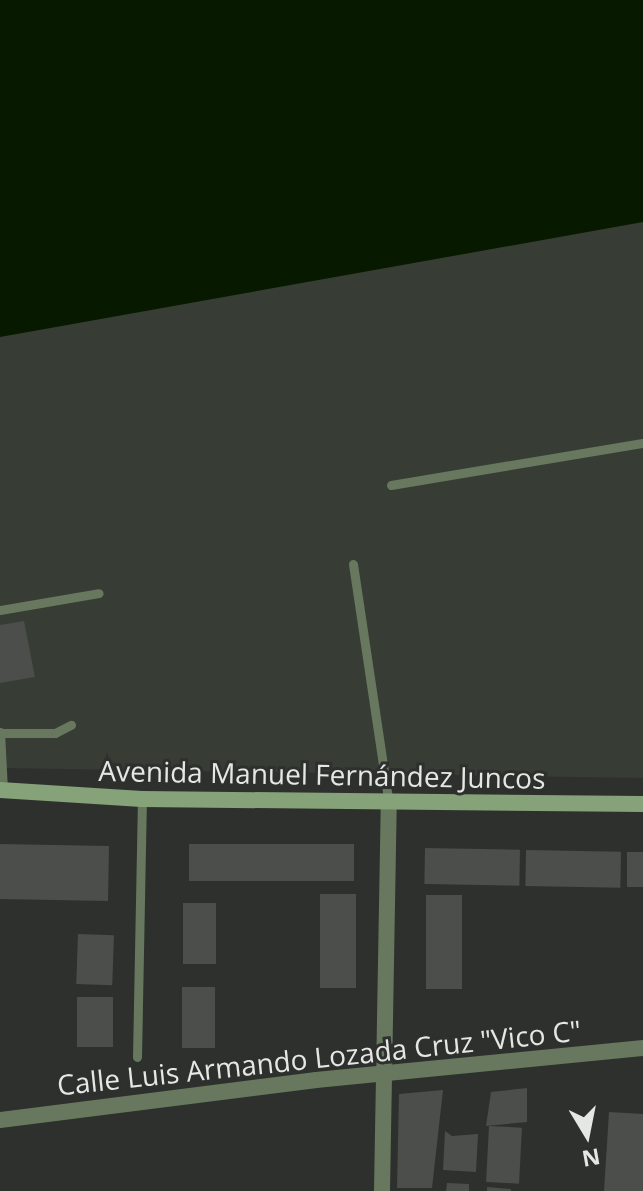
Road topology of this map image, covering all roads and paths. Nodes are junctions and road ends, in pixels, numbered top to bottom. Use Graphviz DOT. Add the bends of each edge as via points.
graph roads {
  1 [pos="643,443"];
  2 [pos="391,485"];
  3 [pos="353,564"];
  4 [pos="99,593"];
  5 [pos="0,610"];
  6 [pos="71,725"];
  7 [pos="2,732"];
  8 [pos="2,763"];
  9 [pos="2,790"];
  10 [pos="142,799"];
  11 [pos="389,804"];
  12 [pos="643,804"];
  13 [pos="643,1048"];
  14 [pos="137,1057"];
  15 [pos="384,1073"];
  16 [pos="0,1120"];
  17 [pos="382,1191"];
  1 -- 2 [label="lane"];
  3 -- 11 [label="lane"];
  4 -- 5 [label="lane"];
  6 -- 7 [label="lane" via="55,733"];
  7 -- 8 [label="lane"];
  8 -- 9 [label="lane"];
  9 -- 10 [label="main road, Avenida Manuel Fernández Juncos"];
  10 -- 11 [label="main road, Avenida Manuel Fernández Juncos"];
  10 -- 14 [label="lane"];
  11 -- 12 [label="main road, Avenida Manuel Fernández Juncos"];
  11 -- 15 [label="street"];
  13 -- 15 [label="street, Calle Luis Armando Lozada Cruz \"Vico C\""];
  15 -- 16 [label="street, Calle Luis Armando Lozada Cruz \"Vico C\""];
  15 -- 17 [label="street"];
}
